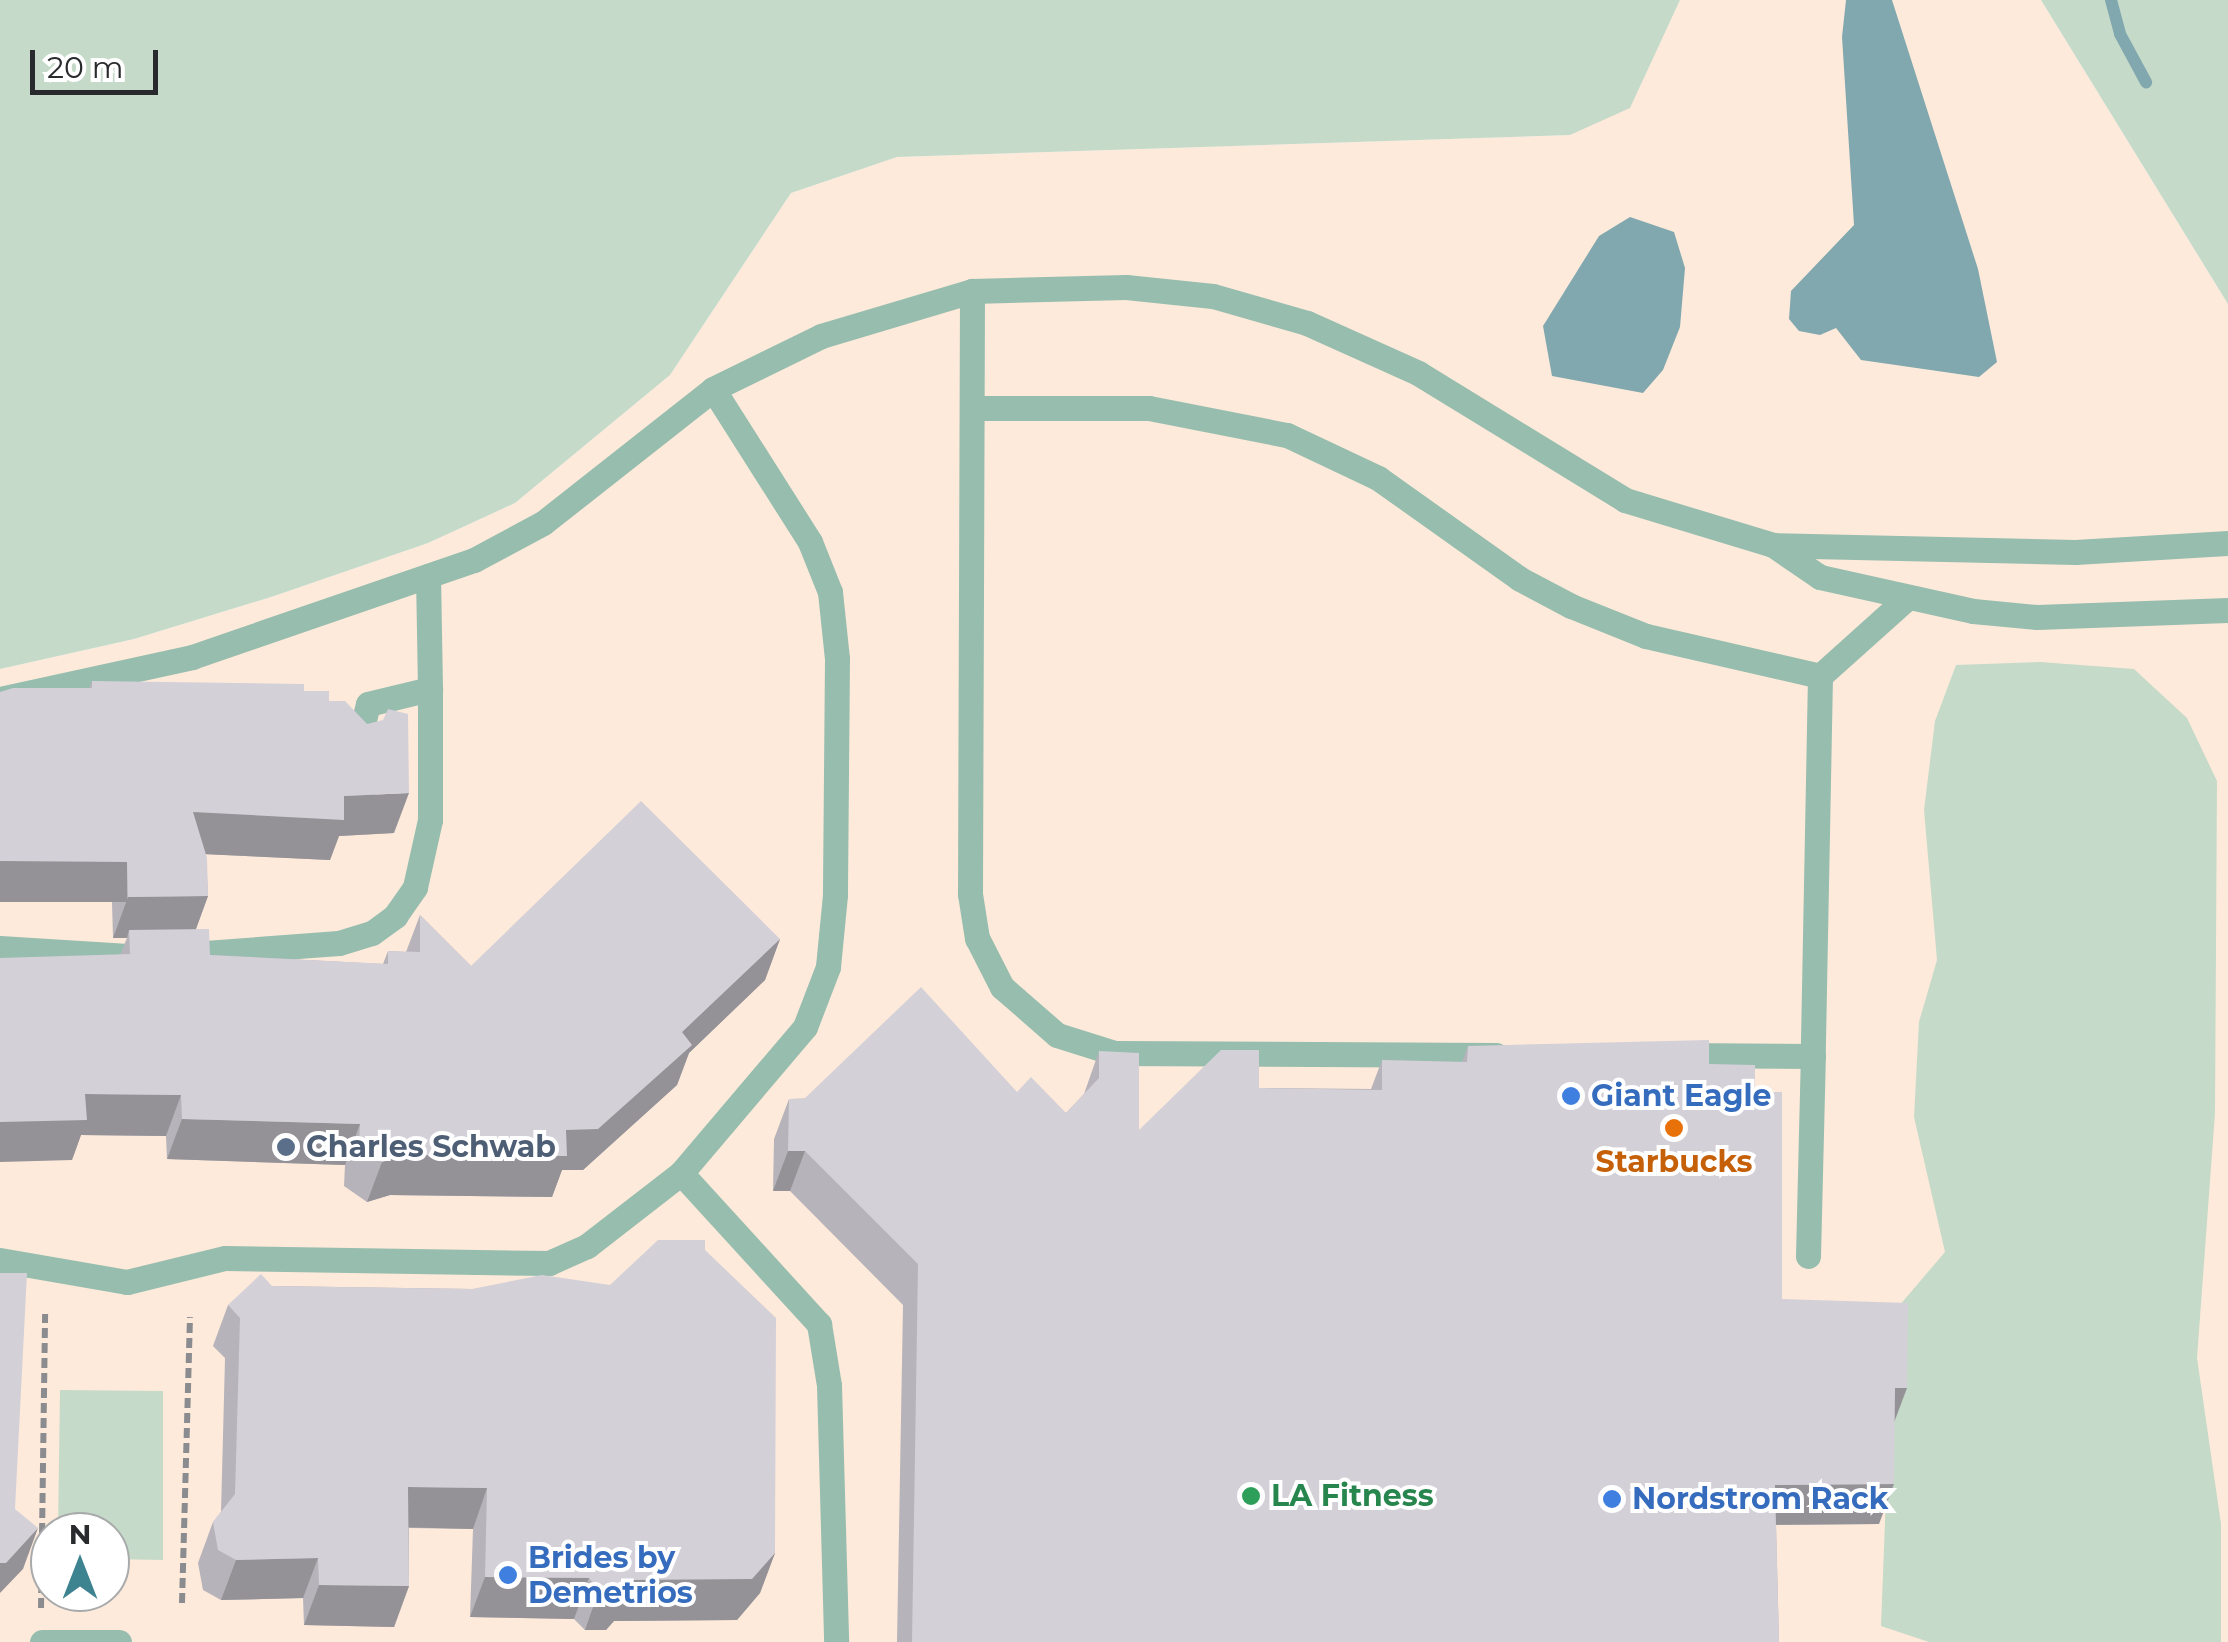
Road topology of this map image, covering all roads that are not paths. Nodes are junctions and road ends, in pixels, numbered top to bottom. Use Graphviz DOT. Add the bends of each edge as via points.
graph roads {
  1 [pos="972,291"];
  2 [pos="713,389"];
  3 [pos="976,408"];
  4 [pos="2228,543"];
  5 [pos="1773,545"];
  6 [pos="428,576"];
  7 [pos="1907,598"];
  8 [pos="2228,610"];
  9 [pos="1820,676"];
  10 [pos="430,689"];
  11 [pos="0,699"];
  12 [pos="357,749"];
  13 [pos="0,948"];
  14 [pos="1642,1055"];
  15 [pos="1527,1056"];
  16 [pos="1814,1056"];
  17 [pos="681,1173"];
  18 [pos="1808,1256"];
  19 [pos="0,1260"];
  20 [pos="42,1642"];
  21 [pos="119,1642"];
  22 [pos="836,1642"];
  1 -- 2 [label="lane" via="821,336"];
  1 -- 3 [label="lane"];
  1 -- 5 [label="lane" via="1126,287 1213,296 1307,322 1418,373 1625,500"];
  2 -- 6 [label="lane" via="544,523"];
  2 -- 17 [label="lane" via="810,542 830,592 837,659 835,895 818,1004 787,1053"];
  3 -- 9 [label="lane" via="1165,409 1287,435 1378,478 1520,579 1571,606 1646,636"];
  3 -- 15 [label="lane" via="970,894 982,951 1011,999 1056,1035 1114,1053"];
  4 -- 5 [label="lane" via="2075,552"];
  5 -- 7 [label="lane" via="1820,577"];
  6 -- 10 [label="lane"];
  6 -- 11 [label="lane" via="192,657"];
  7 -- 8 [label="lane" via="2037,617"];
  7 -- 9 [label="lane"];
  9 -- 16 [label="lane"];
  10 -- 12 [label="lane" via="368,704"];
  10 -- 13 [label="lane" via="430,820 423,859 395,916 372,934 339,943 148,956"];
  14 -- 16 [label="lane"];
  16 -- 18 [label="lane"];
  17 -- 19 [label="lane" via="587,1246 549,1263 225,1258 127,1282"];
  17 -- 22 [label="lane" via="793,1289 823,1334"];
  20 -- 21 [label="lane"];
}
